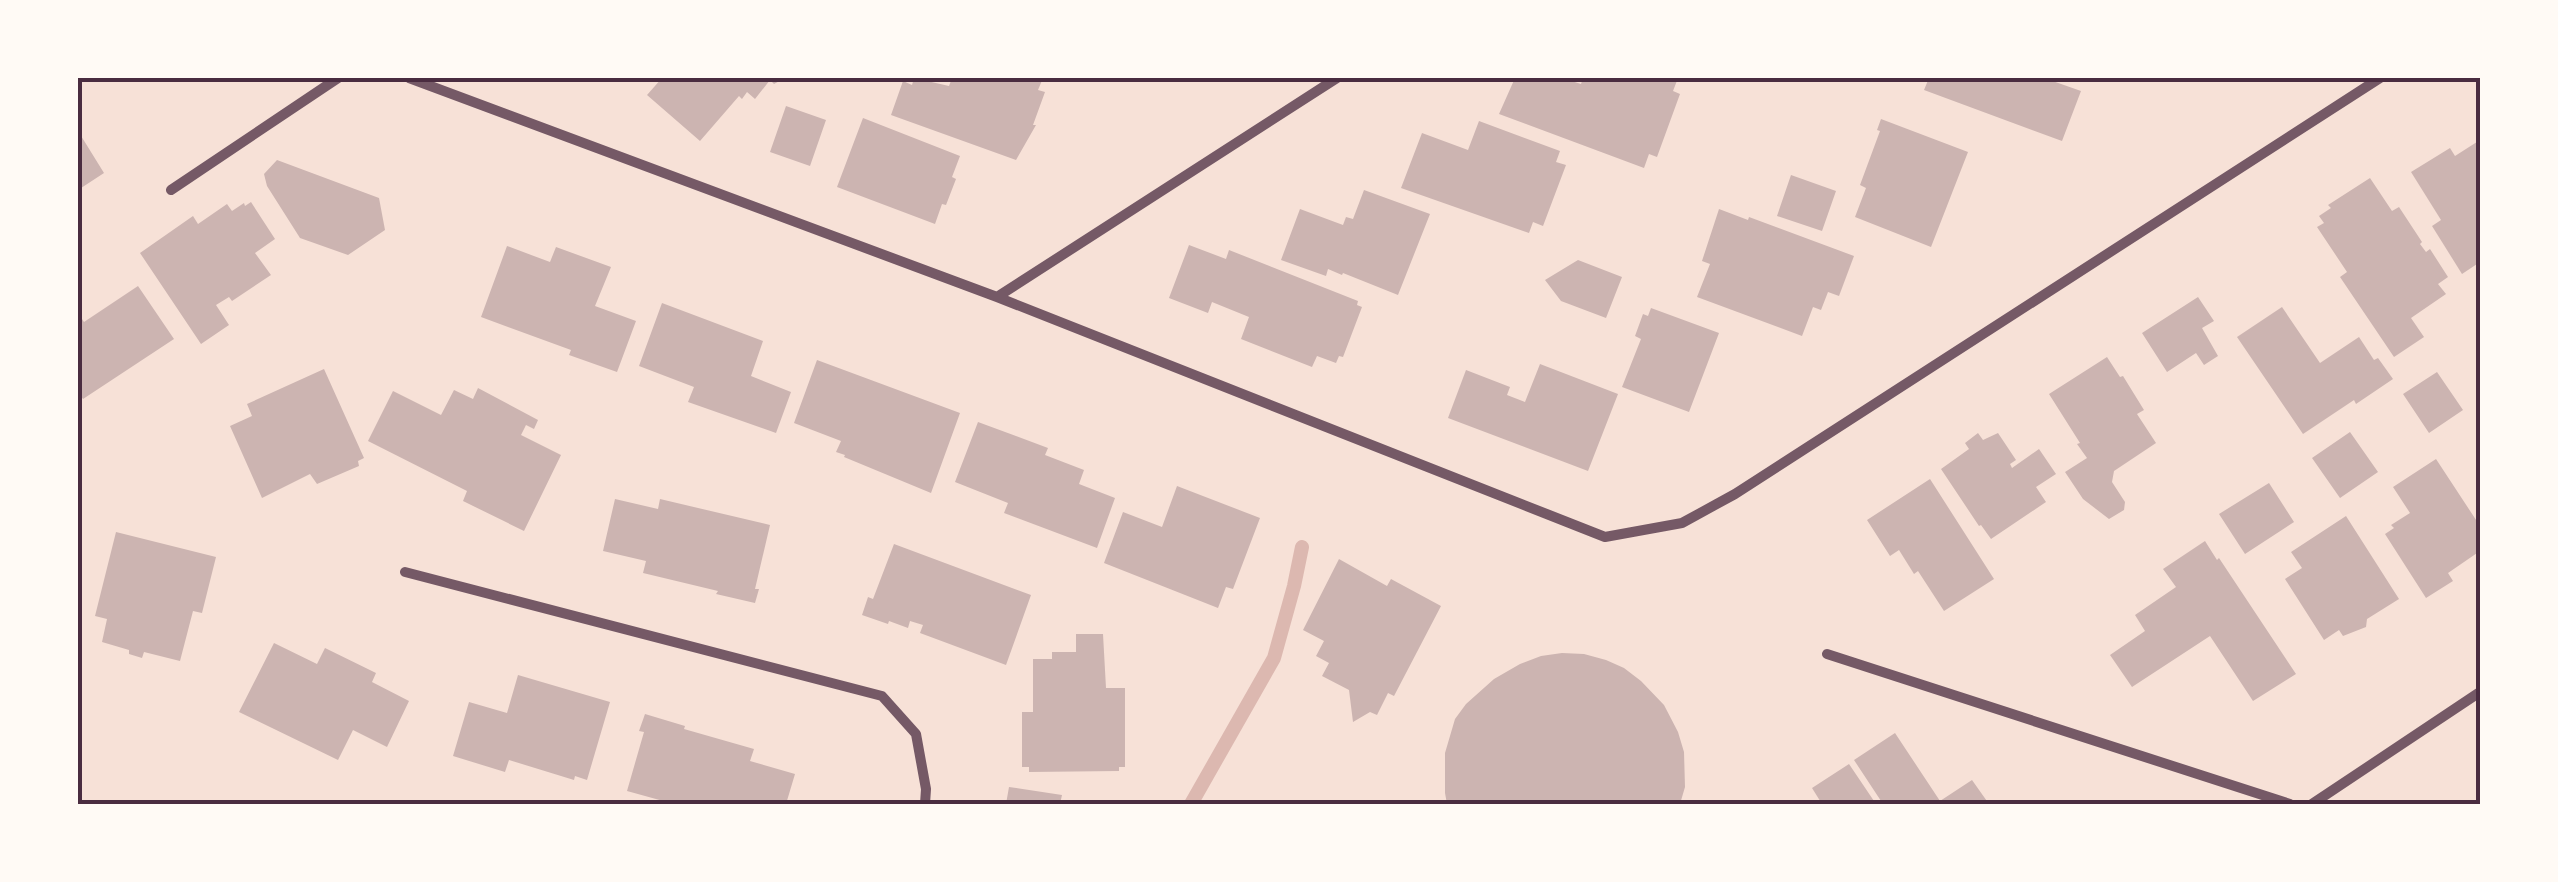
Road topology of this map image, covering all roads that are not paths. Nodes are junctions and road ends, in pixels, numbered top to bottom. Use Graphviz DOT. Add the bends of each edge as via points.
graph roads {
  1 [pos="338,78"];
  2 [pos="408,78"];
  3 [pos="1337,78"];
  4 [pos="2380,78"];
  5 [pos="172,190"];
  6 [pos="997,298"];
  7 [pos="405,572"];
  8 [pos="1827,654"];
  9 [pos="2480,692"];
  10 [pos="924,804"];
  11 [pos="2290,804"];
  12 [pos="2312,804"];
  1 -- 5 [label="street"];
  2 -- 6 [label="street"];
  3 -- 6 [label="street"];
  4 -- 6 [label="street" via="1735,494 1682,523 1606,537"];
  7 -- 10 [label="street" via="882,696 916,734"];
  8 -- 11 [label="street"];
  9 -- 12 [label="street"];
}
